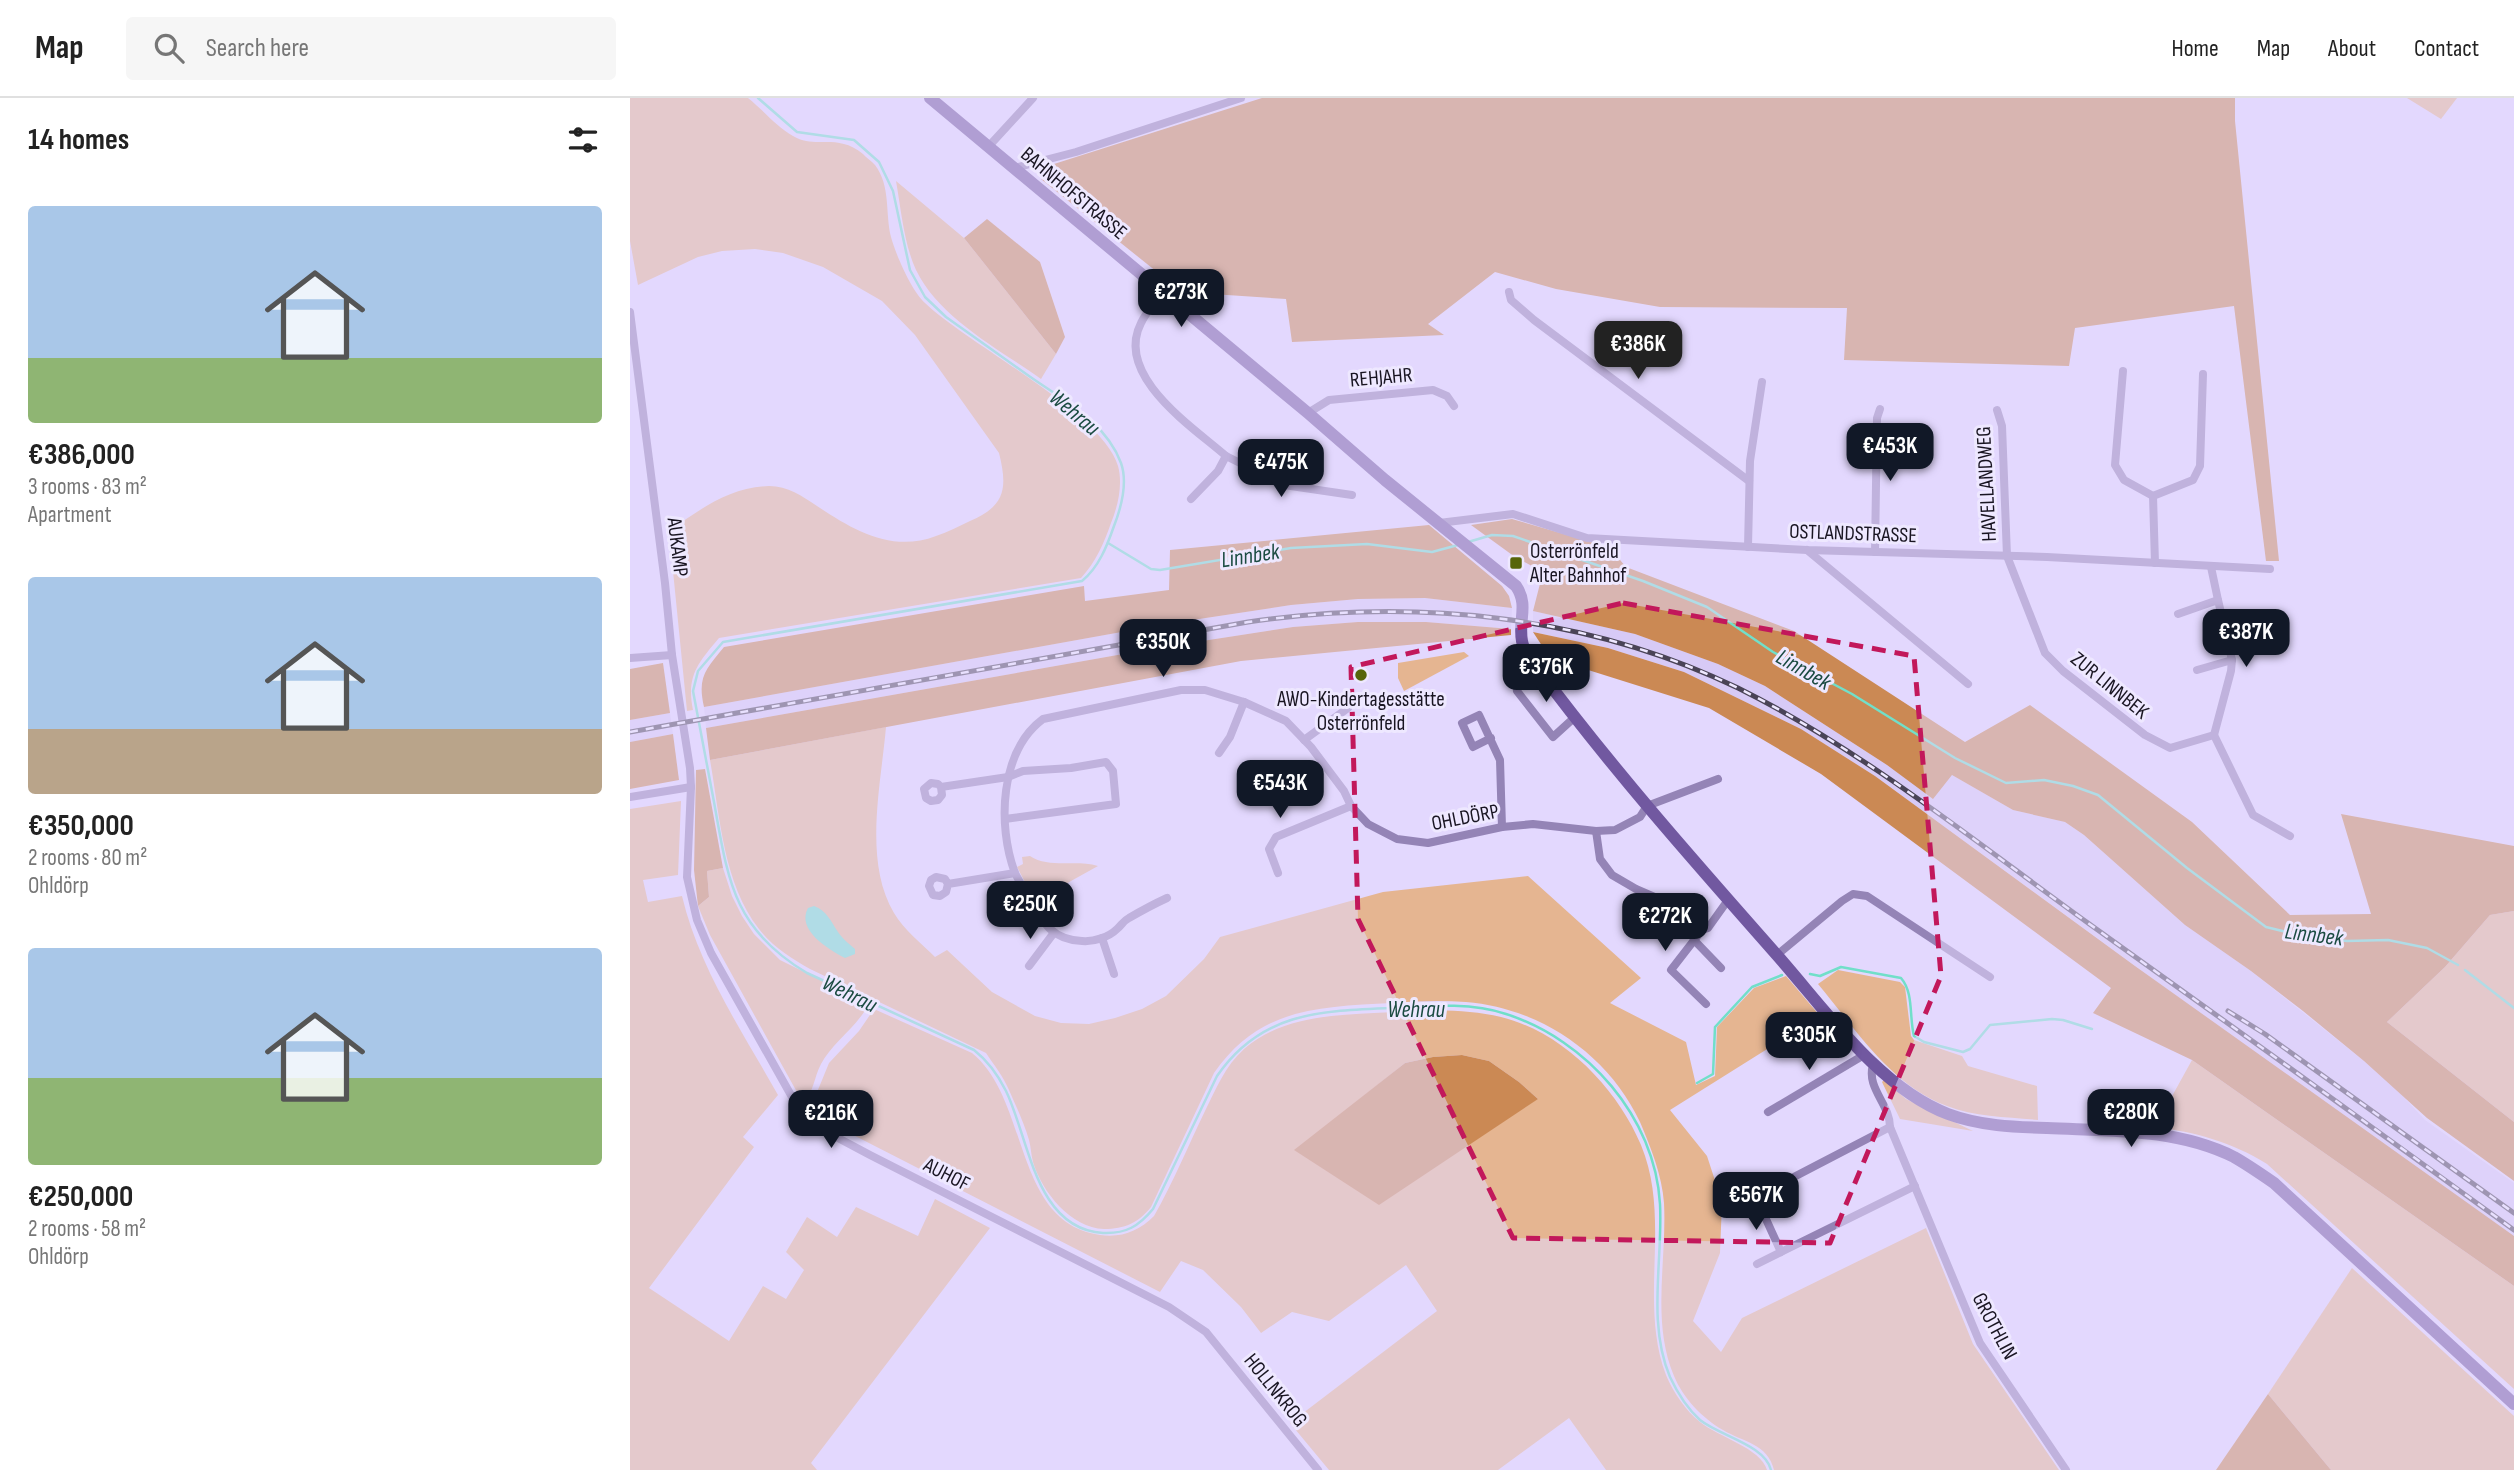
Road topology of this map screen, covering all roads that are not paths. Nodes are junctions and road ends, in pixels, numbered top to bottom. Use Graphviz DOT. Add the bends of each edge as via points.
graph roads {
  1 [pos="930,98"];
  2 [pos="1033,98"];
  3 [pos="1241,98"];
  4 [pos="989,146"];
  5 [pos="1015,168"];
  6 [pos="1163,292"];
  7 [pos="1510,296"];
  8 [pos="630,312"];
  9 [pos="2123,371"];
  10 [pos="2203,374"];
  11 [pos="1762,382"];
  12 [pos="1454,406"];
  13 [pos="1880,409"];
  14 [pos="1997,410"];
  15 [pos="1308,413"];
  16 [pos="1226,456"];
  17 [pos="1749,481"];
  18 [pos="1352,495"];
  19 [pos="2153,496"];
  20 [pos="1191,499"];
  21 [pos="1439,523"];
  22 [pos="1748,547"];
  23 [pos="1807,550"];
  24 [pos="1875,552"];
  25 [pos="2007,556"];
  26 [pos="2155,563"];
  27 [pos="2211,567"];
  28 [pos="2270,569"];
  29 [pos="2218,600"];
  30 [pos="2178,614"];
  31 [pos="672,655"];
  32 [pos="630,658"];
  33 [pos="2232,660"];
  34 [pos="2197,670"];
  35 [pos="1968,684"];
  36 [pos="1517,691"];
  37 [pos="1244,702"];
  38 [pos="1349,708"];
  39 [pos="1575,717"];
  40 [pos="2214,735"];
  41 [pos="1491,738"];
  42 [pos="1304,740"];
  43 [pos="1219,753"];
  44 [pos="1008,777"];
  45 [pos="1718,779"];
  46 [pos="691,787"];
  47 [pos="941,787"];
  48 [pos="630,797"];
  49 [pos="1351,806"];
  50 [pos="1647,806"];
  51 [pos="1005,819"];
  52 [pos="1502,827"];
  53 [pos="1596,831"];
  54 [pos="2290,836"];
  55 [pos="1016,873"];
  56 [pos="1278,873"];
  57 [pos="948,884"];
  58 [pos="1167,898"];
  59 [pos="1728,900"];
  60 [pos="1702,930"];
  61 [pos="1053,934"];
  62 [pos="1102,938"];
  63 [pos="1694,940"];
  64 [pos="1777,955"];
  65 [pos="1029,966"];
  66 [pos="1721,968"];
  67 [pos="1114,974"];
  68 [pos="1990,976"];
  69 [pos="1706,1004"];
  70 [pos="1865,1056"];
  71 [pos="1768,1112"];
  72 [pos="1890,1127"];
  73 [pos="1915,1186"];
  74 [pos="1781,1252"];
  75 [pos="1756,1264"];
  76 [pos="1206,1332"];
  77 [pos="2514,1404"];
  78 [pos="1318,1470"];
  79 [pos="2066,1470"];
  1 -- 4 [label="main road, BAHNHOFSTRASSE"];
  2 -- 4 [label="street"];
  3 -- 5 [label="street"];
  4 -- 5 [label="main road, BAHNHOFSTRASSE"];
  5 -- 6 [label="main road, BAHNHOFSTRASSE"];
  6 -- 15 [label="main road, BAHNHOFSTRASSE"];
  6 -- 16 [label="street" via="1141,323 1136,344 1140,367 1169,407"];
  7 -- 17 [label="street" via="1534,320"];
  8 -- 31 [label="street, AUKAMP"];
  9 -- 19 [label="street" via="2115,466 2123,480"];
  10 -- 19 [label="street" via="2200,466 2193,480"];
  11 -- 17 [label="street"];
  12 -- 15 [label="street, REHJAHR" via="1447,396 1433,390 1329,400"];
  13 -- 24 [label="street"];
  14 -- 25 [label="street, HAVELLANDWEG" via="2003,426"];
  15 -- 21 [label="main road, BAHNHOFSTRASSE"];
  16 -- 18 [label="street" via="1284,485"];
  16 -- 20 [label="street" via="1219,471"];
  17 -- 22 [label="street"];
  19 -- 26 [label="street"];
  21 -- 22 [label="street, OSTLANDSTRASSE" via="1513,514 1587,538"];
  21 -- 39 [label="main road, BAHNHOFSTRASSE" via="1522,594 1524,649"];
  22 -- 23 [label="street, OSTLANDSTRASSE"];
  23 -- 24 [label="street, OSTLANDSTRASSE"];
  23 -- 35 [label="street"];
  24 -- 25 [label="street, OSTLANDSTRASSE"];
  25 -- 26 [label="street, OSTLANDSTRASSE"];
  25 -- 40 [label="street, ZUR LINNBEK" via="2045,653 2063,671 2145,735 2170,748"];
  26 -- 27 [label="street, OSTLANDSTRASSE"];
  27 -- 28 [label="street, OSTLANDSTRASSE"];
  27 -- 29 [label="street"];
  29 -- 30 [label="street"];
  29 -- 33 [label="street"];
  31 -- 32 [label="street"];
  31 -- 46 [label="street, AUKAMP"];
  33 -- 34 [label="street"];
  33 -- 40 [label="street"];
  36 -- 39 [label="street" via="1553,737"];
  37 -- 42 [label="street, OHLDÖRP" via="1286,721"];
  37 -- 43 [label="street"];
  37 -- 44 [label="street, OHLDÖRP" via="1205,690 1181,690 1044,719 1021,743"];
  38 -- 42 [label="street"];
  39 -- 50 [label="main road"];
  40 -- 54 [label="street" via="2253,815"];
  41 -- 52 [label="street" via="1500,760"];
  42 -- 49 [label="street, OHLDÖRP"];
  44 -- 47 [label="street"];
  44 -- 51 [label="street, OHLDÖRP"];
  44 -- 51 [label="street" via="1023,771 1106,762 1113,771 1116,804"];
  45 -- 50 [label="street, OHLDÖRP"];
  46 -- 48 [label="street"];
  46 -- 76 [label="street, AUHOF" via="687,877 697,920 711,953 808,1122 1169,1307"];
  49 -- 52 [label="street, OHLDÖRP" via="1368,824 1398,839 1428,843"];
  49 -- 56 [label="street" via="1276,837 1269,849"];
  50 -- 53 [label="street, OHLDÖRP" via="1640,817 1615,830"];
  50 -- 59 [label="main road"];
  51 -- 55 [label="street, OHLDÖRP"];
  52 -- 53 [label="street, OHLDÖRP" via="1533,824"];
  53 -- 60 [label="street" via="1600,859 1612,874 1673,905"];
  55 -- 57 [label="street"];
  55 -- 61 [label="street, OHLDÖRP"];
  58 -- 62 [label="street"];
  59 -- 60 [label="street"];
  59 -- 64 [label="main road"];
  60 -- 63 [label="street"];
  61 -- 62 [label="street" via="1083,942"];
  61 -- 65 [label="street"];
  62 -- 67 [label="street"];
  63 -- 66 [label="street"];
  63 -- 69 [label="street" via="1671,970"];
  64 -- 68 [label="street" via="1853,894 1867,896"];
  64 -- 70 [label="main road"];
  70 -- 71 [label="street"];
  70 -- 72 [label="street, GROTHLIN" via="1888,1109"];
  70 -- 77 [label="main road" via="1917,1099 1965,1120 2167,1136 2234,1158 2274,1183"];
  72 -- 73 [label="street, GROTHLIN"];
  72 -- 74 [label="street" via="1765,1192 1760,1206"];
  73 -- 74 [label="street"];
  73 -- 79 [label="street, GROTHLIN" via="1980,1343"];
  74 -- 75 [label="street"];
  76 -- 78 [label="street, HOLLNKROG"];
}
